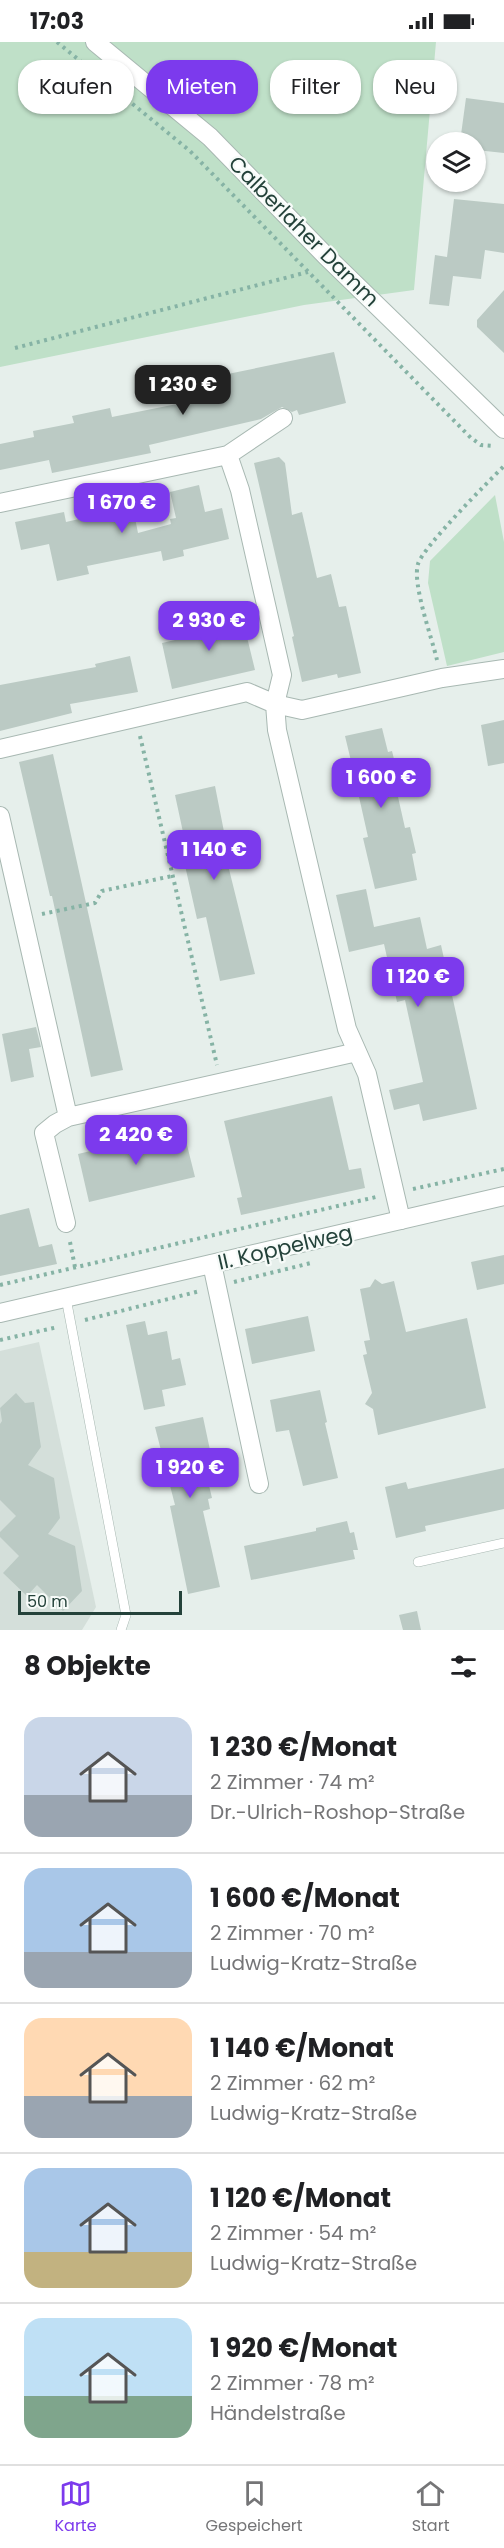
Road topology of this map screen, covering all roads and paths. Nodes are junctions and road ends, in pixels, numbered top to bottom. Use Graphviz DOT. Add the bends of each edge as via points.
graph roads {
  1 [pos="57,42"];
  2 [pos="66,42"];
  3 [pos="95,42"];
  4 [pos="62,46"];
  5 [pos="326,255"];
  6 [pos="307,272"];
  7 [pos="15,348"];
  8 [pos="283,418"];
  9 [pos="504,429"];
  10 [pos="481,445"];
  11 [pos="228,454"];
  12 [pos="504,466"];
  13 [pos="0,502"];
  14 [pos="504,669"];
  15 [pos="442,678"];
  16 [pos="275,704"];
  17 [pos="136,718"];
  18 [pos="0,749"];
  19 [pos="0,816"];
  20 [pos="172,876"];
  21 [pos="24,918"];
  22 [pos="357,1052"];
  23 [pos="221,1084"];
  24 [pos="68,1117"];
  25 [pos="504,1169"];
  26 [pos="395,1193"];
  27 [pos="504,1196"];
  28 [pos="401,1220"];
  29 [pos="66,1224"];
  30 [pos="212,1264"];
  31 [pos="75,1267"];
  32 [pos="0,1285"];
  33 [pos="217,1286"];
  34 [pos="66,1298"];
  35 [pos="0,1313"];
  36 [pos="71,1323"];
  37 [pos="0,1340"];
  38 [pos="259,1484"];
  39 [pos="504,1543"];
  40 [pos="418,1562"];
  41 [pos="121,1630"];
  1 -- 4 [label="path"];
  2 -- 4 [label="path"];
  3 -- 5 [label="street, Calberlaher Damm" via="210,136"];
  4 -- 6 [label="path" via="190,152"];
  5 -- 6 [label="path"];
  5 -- 9 [label="street, Calberlaher Damm"];
  6 -- 7 [label="path"];
  6 -- 10 [label="path"];
  8 -- 11 [label="street"];
  11 -- 13 [label="street"];
  11 -- 16 [label="street" via="240,490 282,675"];
  12 -- 15 [label="path" via="429,547 418,565 420,592"];
  14 -- 15 [label="street"];
  15 -- 16 [label="street" via="302,710"];
  16 -- 17 [label="street" via="247,692"];
  16 -- 22 [label="street" via="277,730 347,1029"];
  17 -- 18 [label="street"];
  17 -- 20 [label="path"];
  19 -- 21 [label="street"];
  20 -- 21 [label="path" via="102,891 95,903"];
  20 -- 23 [label="path"];
  21 -- 24 [label="street"];
  22 -- 23 [label="street"];
  22 -- 26 [label="street" via="367,1074"];
  23 -- 24 [label="street"];
  24 -- 29 [label="street" via="44,1134"];
  25 -- 26 [label="path"];
  26 -- 28 [label="street"];
  26 -- 31 [label="path"];
  27 -- 28 [label="street, II. Koppelweg"];
  28 -- 30 [label="street, II. Koppelweg"];
  29 -- 31 [label="path"];
  30 -- 33 [label="street"];
  30 -- 34 [label="street, II. Koppelweg"];
  31 -- 32 [label="path"];
  33 -- 36 [label="path"];
  33 -- 38 [label="street"];
  34 -- 35 [label="street, II. Koppelweg"];
  34 -- 36 [label="lane"];
  36 -- 37 [label="path"];
  36 -- 41 [label="lane" via="126,1615"];
  39 -- 40 [label="lane"];
}
